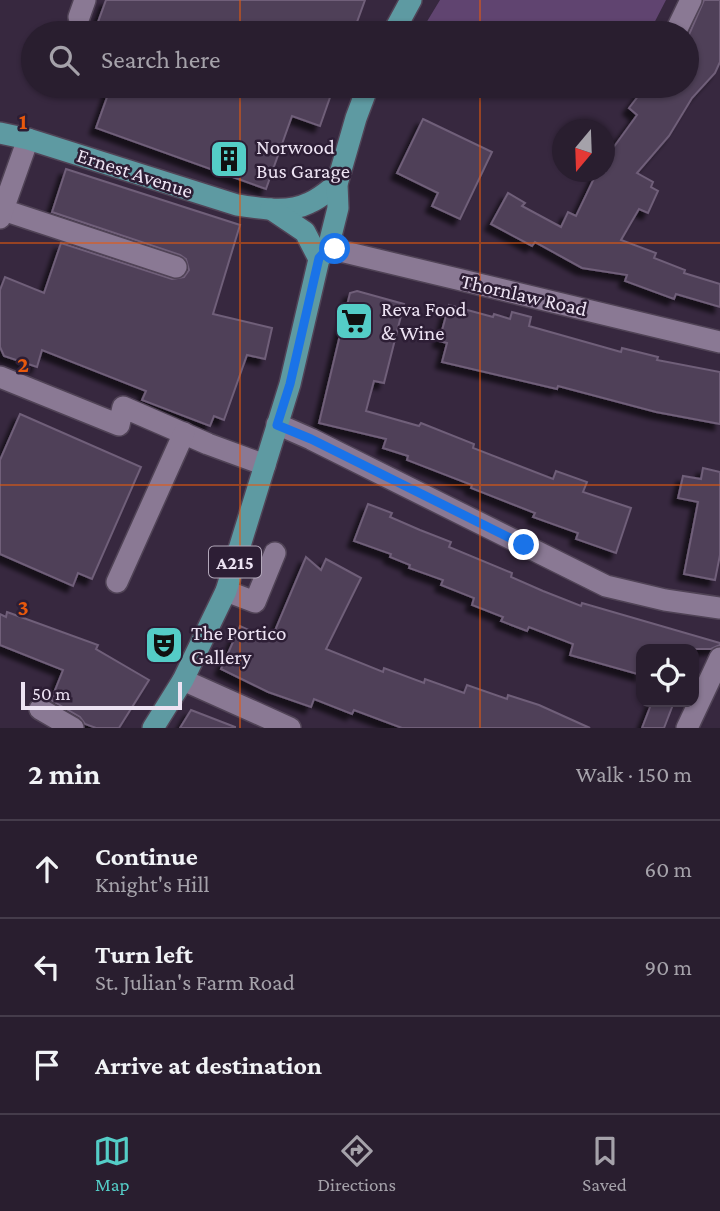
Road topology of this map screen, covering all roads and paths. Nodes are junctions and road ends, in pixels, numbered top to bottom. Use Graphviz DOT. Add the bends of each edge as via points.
graph roads {
  1 [pos="411,0"];
  2 [pos="691,0"];
  3 [pos="400,21"];
  4 [pos="681,21"];
  5 [pos="364,98"];
  6 [pos="0,133"];
  7 [pos="28,139"];
  8 [pos="337,184"];
  9 [pos="271,209"];
  10 [pos="1,214"];
  11 [pos="324,253"];
  12 [pos="177,267"];
  13 [pos="720,342"];
  14 [pos="0,377"];
  15 [pos="277,425"];
  16 [pos="184,433"];
  17 [pos="265,465"];
  18 [pos="275,553"];
  19 [pos="117,582"];
  20 [pos="226,590"];
  21 [pos="720,608"];
  22 [pos="720,658"];
  23 [pos="183,680"];
  24 [pos="40,709"];
  25 [pos="73,728"];
  26 [pos="153,728"];
  27 [pos="290,728"];
  28 [pos="687,728"];
  1 -- 3 [label="main road"];
  2 -- 4 [label="street"];
  5 -- 8 [label="main road, A215"];
  6 -- 7 [label="main road, Ernest Avenue"];
  7 -- 9 [label="main road, Ernest Avenue" via="237,205"];
  7 -- 10 [label="street"];
  8 -- 9 [label="main road, Ernest Avenue" via="310,203"];
  8 -- 11 [label="main road, A215" via="338,208"];
  9 -- 11 [label="main road, Ernest Avenue" via="305,232"];
  10 -- 12 [label="street"];
  11 -- 13 [label="street, Thornlaw Road"];
  11 -- 15 [label="main road, A215"];
  14 -- 16 [label="street" via="119,425 122,407"];
  15 -- 17 [label="main road, A215"];
  15 -- 21 [label="street" via="606,586"];
  16 -- 17 [label="street"];
  16 -- 19 [label="street"];
  17 -- 20 [label="main road, A215"];
  18 -- 20 [label="street" via="255,602"];
  20 -- 23 [label="main road, A215"];
  22 -- 28 [label="street"];
  23 -- 26 [label="main road, A215"];
  23 -- 27 [label="street"];
  24 -- 25 [label="street"];
}
